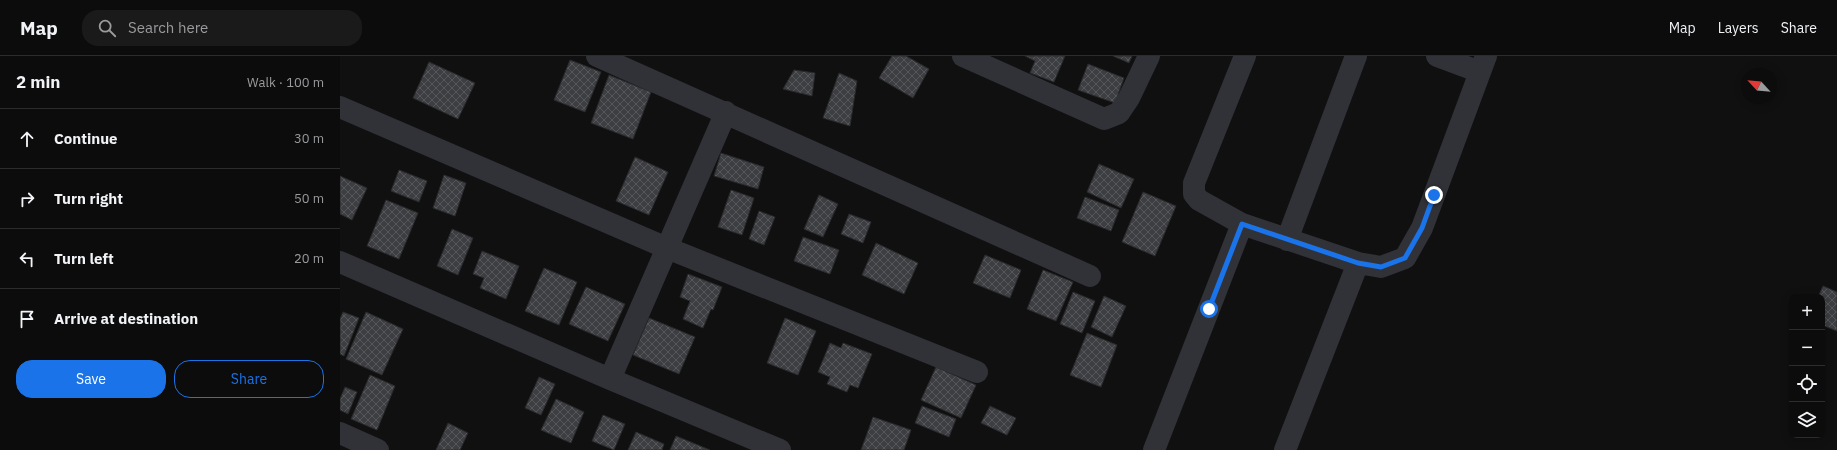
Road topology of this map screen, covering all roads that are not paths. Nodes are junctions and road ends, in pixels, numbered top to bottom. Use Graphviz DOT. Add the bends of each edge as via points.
graph roads {
  1 [pos="597,56"];
  2 [pos="963,56"];
  3 [pos="1149,56"];
  4 [pos="1245,56"];
  5 [pos="1356,56"];
  6 [pos="1437,56"];
  7 [pos="1483,64"];
  8 [pos="340,107"];
  9 [pos="726,112"];
  10 [pos="1242,224"];
  11 [pos="1287,240"];
  12 [pos="668,248"];
  13 [pos="340,262"];
  14 [pos="1358,263"];
  15 [pos="1090,276"];
  16 [pos="977,372"];
  17 [pos="610,379"];
  18 [pos="340,433"];
  19 [pos="378,450"];
  20 [pos="780,450"];
  21 [pos="1154,450"];
  22 [pos="1285,450"];
  1 -- 9 [label="street"];
  2 -- 3 [label="street" via="1104,119 1119,113"];
  4 -- 10 [label="street" via="1194,183 1194,194 1199,200"];
  5 -- 11 [label="street"];
  6 -- 7 [label="street"];
  7 -- 14 [label="street" via="1422,228 1405,258 1381,267"];
  8 -- 12 [label="street"];
  9 -- 12 [label="street"];
  9 -- 15 [label="street"];
  10 -- 11 [label="street"];
  10 -- 21 [label="street"];
  11 -- 14 [label="street"];
  12 -- 16 [label="street"];
  12 -- 17 [label="street"];
  13 -- 17 [label="street"];
  14 -- 22 [label="street"];
  17 -- 20 [label="street"];
  18 -- 19 [label="street"];
}
